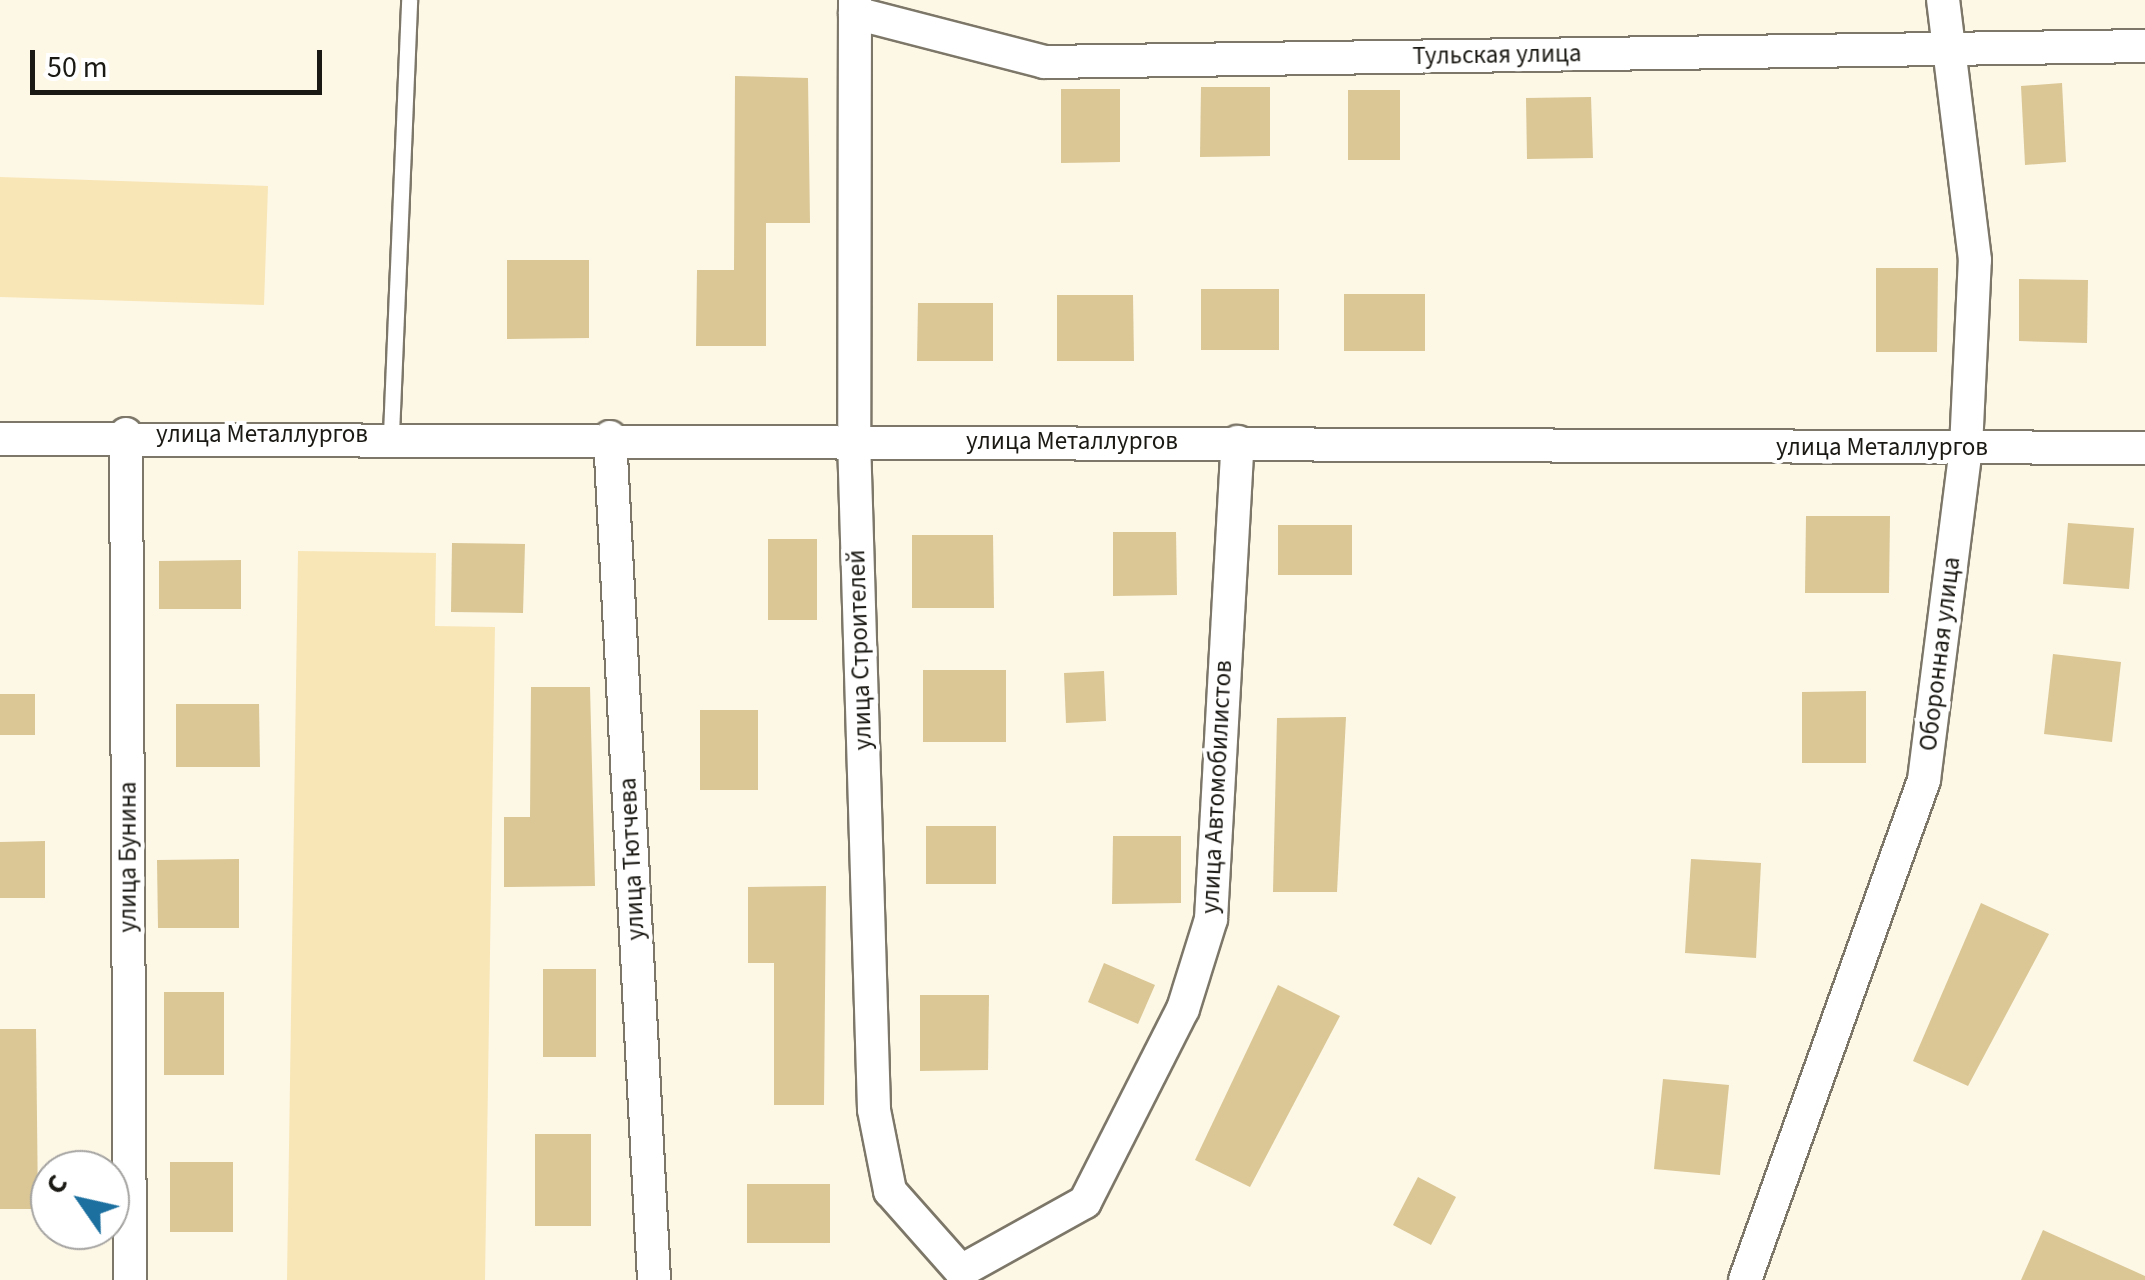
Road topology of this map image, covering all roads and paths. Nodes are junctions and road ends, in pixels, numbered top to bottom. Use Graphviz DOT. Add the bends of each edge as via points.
graph roads {
  1 [pos="409,0"];
  2 [pos="1943,0"];
  3 [pos="855,6"];
  4 [pos="2145,46"];
  5 [pos="1943,49"];
  6 [pos="126,434"];
  7 [pos="391,434"];
  8 [pos="610,437"];
  9 [pos="0,439"];
  10 [pos="854,439"];
  11 [pos="1238,442"];
  12 [pos="1966,448"];
  13 [pos="2145,448"];
  14 [pos="961,1271"];
  15 [pos="130,1280"];
  16 [pos="654,1280"];
  17 [pos="1745,1280"];
  1 -- 7 [label="lane"];
  2 -- 5 [label="street, Оборонная улица"];
  3 -- 5 [label="street, Тульская улица" via="1044,62"];
  3 -- 10 [label="street, улица Строителей"];
  4 -- 5 [label="street, Тульская улица"];
  5 -- 12 [label="street, Оборонная улица" via="1975,260"];
  6 -- 7 [label="street, улица Металлургов"];
  6 -- 9 [label="street, улица Металлургов"];
  6 -- 15 [label="street, улица Бунина"];
  7 -- 8 [label="street, улица Металлургов"];
  8 -- 10 [label="street, улица Металлургов"];
  8 -- 16 [label="street, улица Тютчева"];
  10 -- 11 [label="street, улица Металлургов"];
  10 -- 14 [label="street, улица Строителей" via="874,1110 890,1191"];
  11 -- 12 [label="street, улица Металлургов"];
  11 -- 14 [label="street, улица Автомобилистов" via="1212,918 1183,1010 1086,1202"];
  12 -- 13 [label="street, улица Металлургов"];
  12 -- 17 [label="street, Оборонная улица" via="1924,780"];
}
